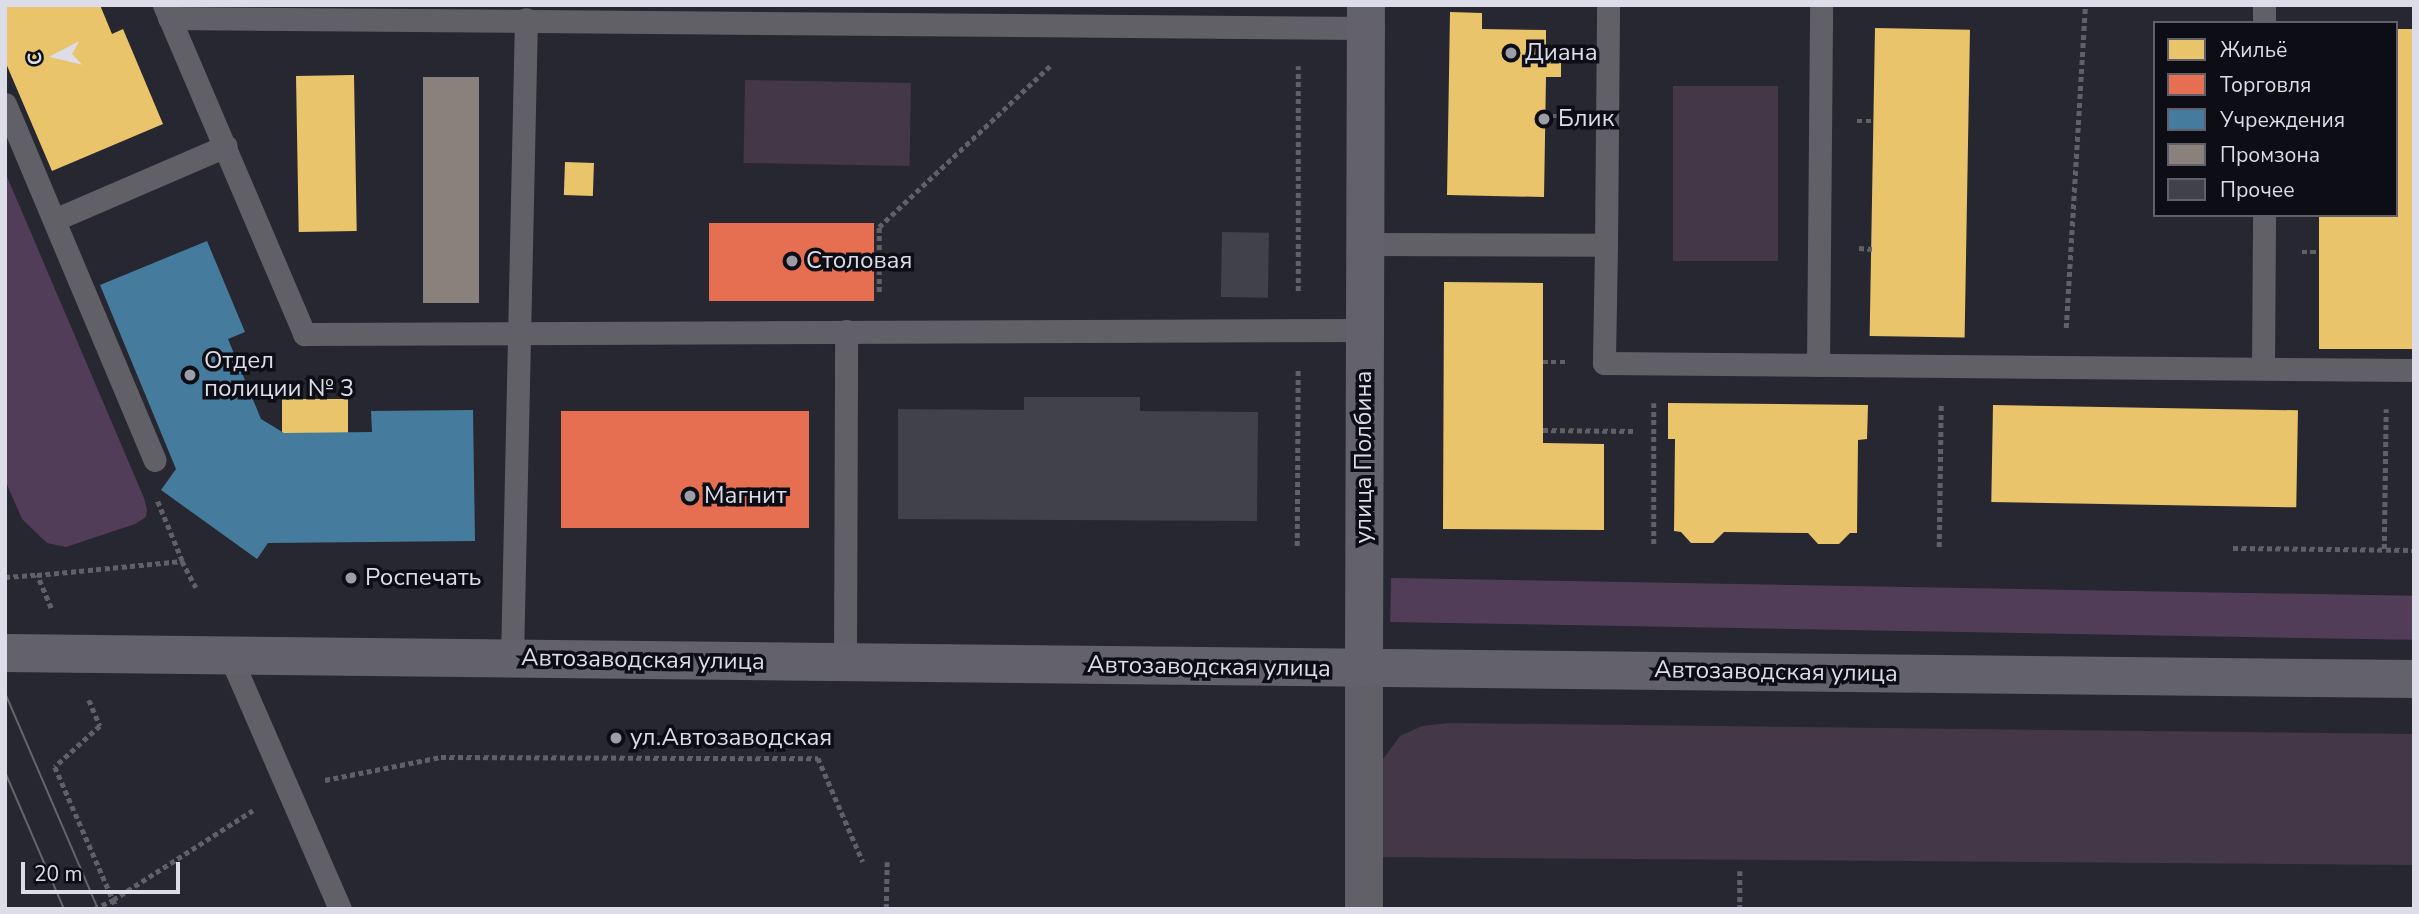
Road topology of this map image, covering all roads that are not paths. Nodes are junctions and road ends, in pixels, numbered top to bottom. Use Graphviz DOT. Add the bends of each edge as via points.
graph roads {
  1 [pos="1608,5"];
  2 [pos="1821,5"];
  3 [pos="166,12"];
  4 [pos="1366,17"];
  5 [pos="526,19"];
  6 [pos="5,104"];
  7 [pos="226,146"];
  8 [pos="2264,217"];
  9 [pos="54,220"];
  10 [pos="1365,244"];
  11 [pos="1606,245"];
  12 [pos="1365,330"];
  13 [pos="846,331"];
  14 [pos="519,334"];
  15 [pos="1818,365"];
  16 [pos="2263,368"];
  17 [pos="2414,370"];
  18 [pos="155,460"];
  19 [pos="5,653"];
  20 [pos="230,656"];
  21 [pos="512,659"];
  22 [pos="845,662"];
  23 [pos="1364,668"];
  24 [pos="2414,679"];
  25 [pos="340,909"];
  26 [pos="1364,909"];
  1 -- 11 [label="lane"];
  2 -- 15 [label="lane"];
  3 -- 5 [label="lane"];
  3 -- 7 [label="lane"];
  4 -- 5 [label="lane" via="1298,27"];
  4 -- 10 [label="street, улица Полбина"];
  5 -- 14 [label="lane"];
  6 -- 9 [label="lane"];
  7 -- 9 [label="lane"];
  7 -- 14 [label="lane" via="304,334"];
  8 -- 16 [label="lane"];
  9 -- 18 [label="lane"];
  10 -- 11 [label="lane"];
  10 -- 12 [label="street, улица Полбина"];
  11 -- 15 [label="lane" via="1604,363"];
  12 -- 13 [label="lane"];
  12 -- 23 [label="street, улица Полбина"];
  13 -- 14 [label="lane"];
  13 -- 22 [label="lane"];
  14 -- 21 [label="lane"];
  15 -- 16 [label="lane"];
  16 -- 17 [label="lane"];
  19 -- 20 [label="street, Автозаводская улица"];
  20 -- 21 [label="street, Автозаводская улица"];
  20 -- 25 [label="lane"];
  21 -- 22 [label="street, Автозаводская улица"];
  22 -- 23 [label="street, Автозаводская улица"];
  23 -- 24 [label="street, Автозаводская улица"];
  23 -- 26 [label="street, улица Полбина"];
}
